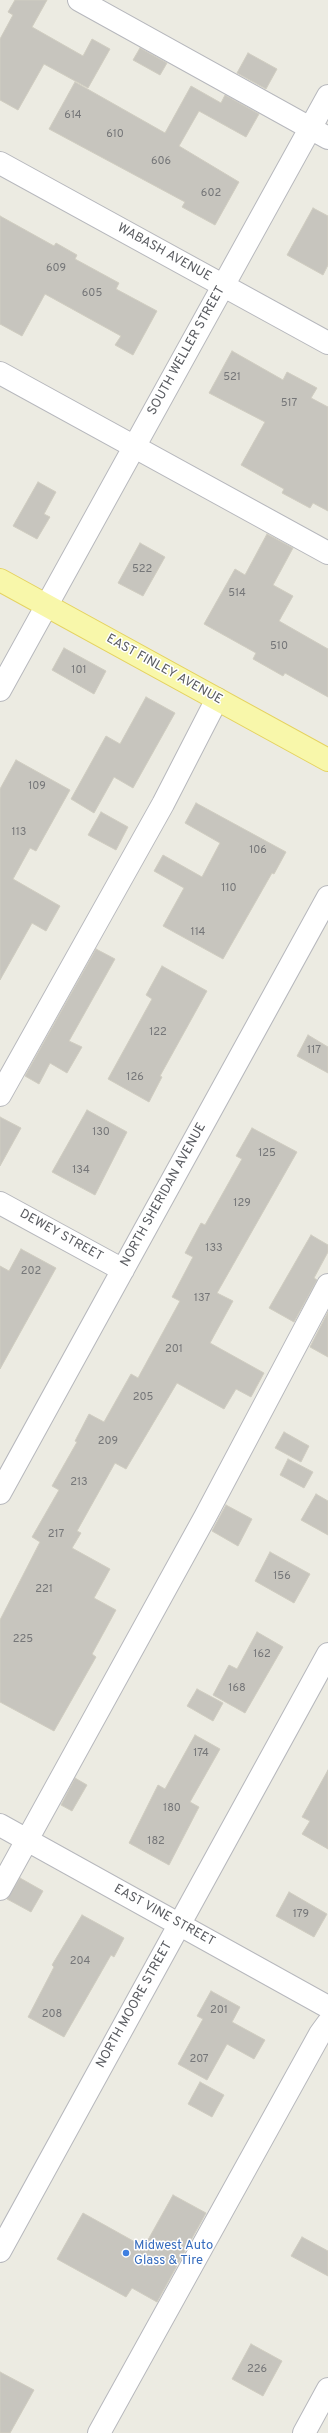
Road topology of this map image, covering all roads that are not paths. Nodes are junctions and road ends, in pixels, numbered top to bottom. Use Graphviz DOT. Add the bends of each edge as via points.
graph roads {
  1 [pos="79,0"];
  2 [pos="328,96"];
  3 [pos="319,133"];
  4 [pos="0,163"];
  5 [pos="223,286"];
  6 [pos="328,343"];
  7 [pos="0,374"];
  8 [pos="134,447"];
  9 [pos="328,553"];
  10 [pos="0,580"];
  11 [pos="47,605"];
  12 [pos="0,690"];
  13 [pos="217,699"];
  14 [pos="328,760"];
  15 [pos="328,897"];
  16 [pos="0,1095"];
  17 [pos="0,1203"];
  18 [pos="123,1270"];
  19 [pos="328,1285"];
  20 [pos="0,1493"];
  21 [pos="328,1654"];
  22 [pos="0,1825"];
  23 [pos="27,1840"];
  24 [pos="0,1889"];
  25 [pos="179,1924"];
  26 [pos="328,2007"];
  27 [pos="328,2023"];
  28 [pos="0,2251"];
  29 [pos="328,2389"];
  30 [pos="99,2433"];
  31 [pos="304,2433"];
  1 -- 3 [label="street"];
  2 -- 3 [label="street, SOUTH WELLER STREET"];
  3 -- 5 [label="street, SOUTH WELLER STREET"];
  4 -- 5 [label="street, WABASH AVENUE"];
  5 -- 6 [label="street, WABASH AVENUE"];
  5 -- 8 [label="street, SOUTH WELLER STREET"];
  7 -- 8 [label="street"];
  8 -- 9 [label="street"];
  8 -- 11 [label="street, SOUTH WELLER STREET"];
  10 -- 11 [label="main road, EAST FINLEY AVENUE"];
  11 -- 12 [label="street, SOUTH WELLER STREET"];
  11 -- 13 [label="main road, EAST FINLEY AVENUE"];
  13 -- 14 [label="main road, EAST FINLEY AVENUE"];
  13 -- 16 [label="street" via="163,804"];
  15 -- 18 [label="street, NORTH SHERIDAN AVENUE"];
  17 -- 18 [label="street, DEWEY STREET"];
  18 -- 20 [label="street, NORTH SHERIDAN AVENUE"];
  19 -- 23 [label="street" via="205,1517"];
  21 -- 25 [label="street, NORTH MOORE STREET"];
  22 -- 23 [label="street, EAST VINE STREET"];
  23 -- 24 [label="street"];
  23 -- 25 [label="street, EAST VINE STREET"];
  25 -- 26 [label="street, EAST VINE STREET"];
  25 -- 28 [label="street, NORTH MOORE STREET"];
  27 -- 30 [label="street" via="316,2040"];
  29 -- 31 [label="street"];
}
